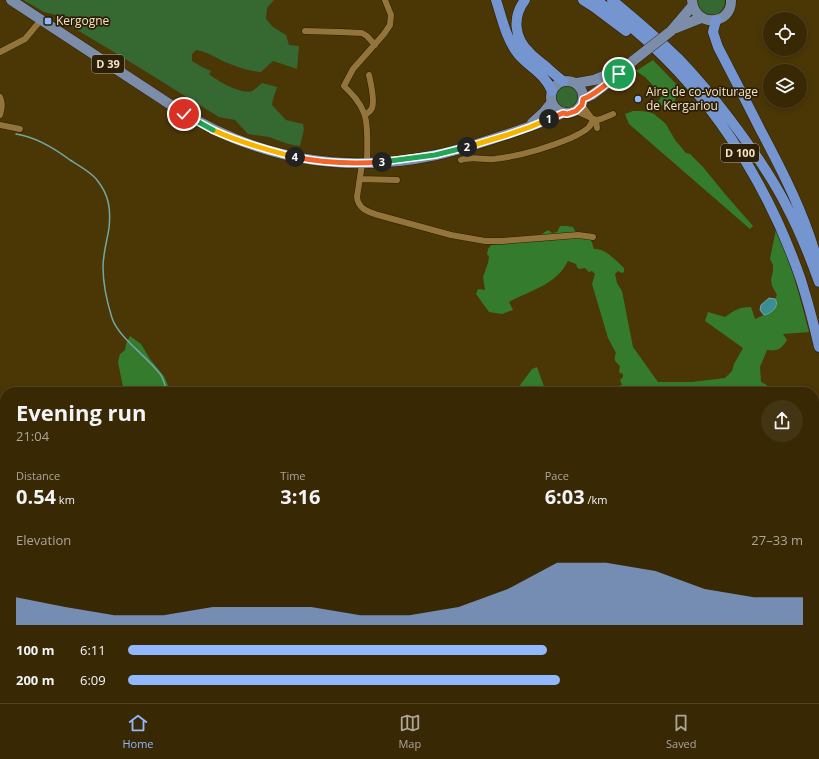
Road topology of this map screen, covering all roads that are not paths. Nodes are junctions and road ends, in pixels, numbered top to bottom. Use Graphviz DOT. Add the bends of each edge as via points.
graph roads {
  1 [pos="11,0"];
  2 [pos="385,0"];
  3 [pos="496,0"];
  4 [pos="525,0"];
  5 [pos="583,0"];
  6 [pos="596,0"];
  7 [pos="612,0"];
  8 [pos="731,0"];
  9 [pos="693,2"];
  10 [pos="701,18"];
  11 [pos="42,20"];
  12 [pos="716,20"];
  13 [pos="305,31"];
  14 [pos="671,31"];
  15 [pos="375,45"];
  16 [pos="0,52"];
  17 [pos="630,63"];
  18 [pos="674,67"];
  19 [pos="369,75"];
  20 [pos="563,81"];
  21 [pos="576,84"];
  22 [pos="552,91"];
  23 [pos="0,97"];
  24 [pos="551,103"];
  25 [pos="580,105"];
  26 [pos="563,113"];
  27 [pos="365,114"];
  28 [pos="612,114"];
  29 [pos="0,115"];
  30 [pos="594,119"];
  31 [pos="0,125"];
  32 [pos="597,128"];
  33 [pos="20,129"];
  34 [pos="522,129"];
  35 [pos="461,160"];
  36 [pos="364,164"];
  37 [pos="360,179"];
  38 [pos="397,180"];
  39 [pos="592,237"];
  40 [pos="819,265"];
  41 [pos="819,282"];
  42 [pos="819,347"];
  1 -- 11 [label="main road, D 39"];
  2 -- 15 [label="street" via="391,21"];
  3 -- 22 [label="highway" via="512,46 546,80"];
  4 -- 20 [label="highway" via="518,13 516,25 522,44"];
  5 -- 18 [label="highway, D 100"];
  6 -- 18 [label="highway, D 100" via="636,31"];
  7 -- 41 [label="highway, D 100" via="653,34 679,60 707,90 743,136 788,208"];
  8 -- 12 [label="main road" via="728,12"];
  9 -- 10 [label="main road" via="694,10"];
  9 -- 14 [label="main road"];
  10 -- 12 [label="main road"];
  10 -- 14 [label="main road"];
  11 -- 16 [label="street" via="25,39"];
  11 -- 36 [label="main road, D 39" via="174,108 214,130 249,144 296,157"];
  12 -- 40 [label="highway" via="713,32 718,47 798,206"];
  13 -- 15 [label="street" via="362,34"];
  14 -- 17 [label="main road, bridge"];
  15 -- 27 [label="street" via="353,69 344,86 356,98"];
  17 -- 21 [label="main road" via="594,80"];
  17 -- 25 [label="main road"];
  18 -- 42 [label="highway, D 100" via="706,103 726,131 767,200 801,280"];
  19 -- 27 [label="street" via="372,106"];
  20 -- 21 [label="main road" via="572,81"];
  20 -- 22 [label="main road" via="554,86"];
  21 -- 25 [label="main road" via="582,90"];
  22 -- 24 [label="main road"];
  23 -- 29 [label="street"];
  24 -- 26 [label="main road"];
  24 -- 34 [label="main road, D 39" via="539,117"];
  25 -- 26 [label="main road" via="567,114"];
  25 -- 30 [label="street"];
  26 -- 34 [label="main road, D 39"];
  27 -- 36 [label="street" via="367,144"];
  28 -- 30 [label="street"];
  30 -- 32 [label="street"];
  30 -- 35 [label="street" via="590,127 582,132 543,148 500,158"];
  31 -- 33 [label="street"];
  34 -- 36 [label="main road, D 39" via="435,155"];
  36 -- 37 [label="street"];
  37 -- 38 [label="street"];
  37 -- 39 [label="street" via="358,199 360,205 369,212 463,238 502,241 578,235"];
}
